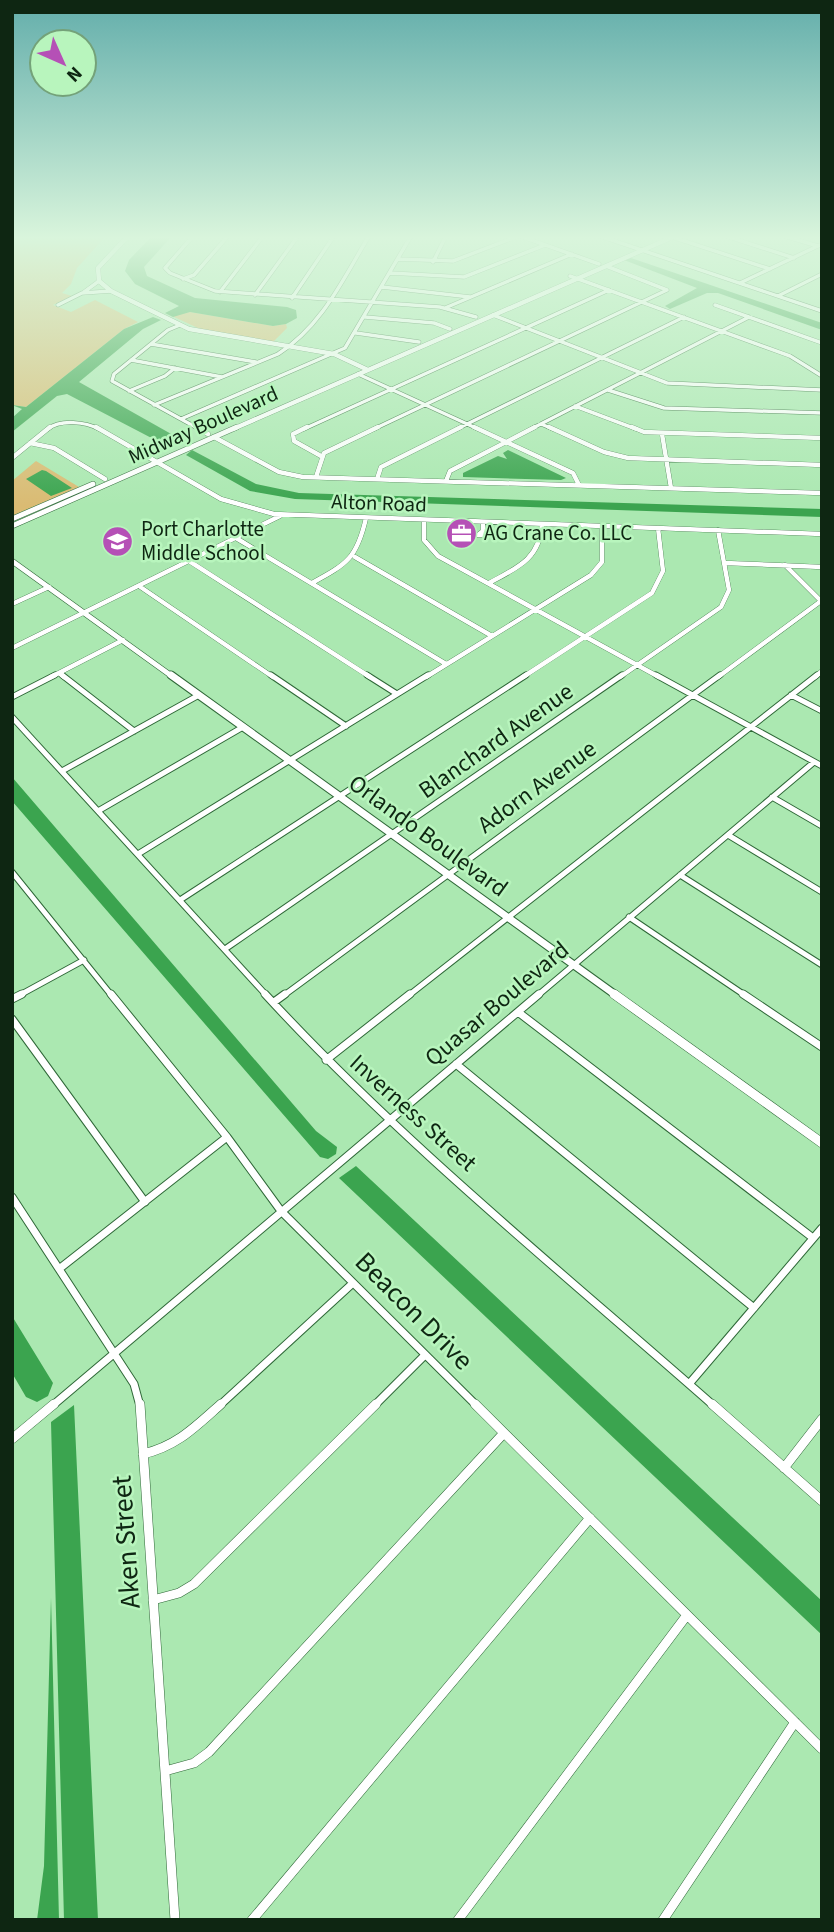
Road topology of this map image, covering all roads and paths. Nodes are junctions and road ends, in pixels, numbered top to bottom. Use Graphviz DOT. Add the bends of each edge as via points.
graph roads {
  1 [pos="177,326"];
  2 [pos="183,326"];
  3 [pos="312,326"];
  4 [pos="360,326"];
  5 [pos="442,326"];
  6 [pos="456,326"];
  7 [pos="468,326"];
  8 [pos="520,326"];
  9 [pos="529,326"];
  10 [pos="594,326"];
  11 [pos="665,326"];
  12 [pos="708,326"];
  13 [pos="731,326"];
  14 [pos="776,326"];
  15 [pos="525,328"];
  16 [pos="450,329"];
  17 [pos="721,331"];
  18 [pos="356,333"];
  19 [pos="419,342"];
  20 [pos="560,342"];
  21 [pos="822,342"];
  22 [pos="151,344"];
  23 [pos="291,347"];
  24 [pos="334,354"];
  25 [pos="601,358"];
  26 [pos="131,360"];
  27 [pos="258,362"];
  28 [pos="362,367"];
  29 [pos="175,368"];
  30 [pos="368,370"];
  31 [pos="639,373"];
  32 [pos="358,374"];
  33 [pos="822,376"];
  34 [pos="223,377"];
  35 [pos="391,389"];
  36 [pos="608,390"];
  37 [pos="822,390"];
  38 [pos="129,391"];
  39 [pos="154,405"];
  40 [pos="426,405"];
  41 [pos="575,406"];
  42 [pos="822,414"];
  43 [pos="68,415"];
  44 [pos="181,419"];
  45 [pos="69,423"];
  46 [pos="541,424"];
  47 [pos="467,425"];
  48 [pos="208,434"];
  49 [pos="662,434"];
  50 [pos="214,437"];
  51 [pos="822,439"];
  52 [pos="506,442"];
  53 [pos="30,443"];
  54 [pos="321,456"];
  55 [pos="12,458"];
  56 [pos="666,460"];
  57 [pos="153,461"];
  58 [pos="822,465"];
  59 [pos="316,477"];
  60 [pos="104,479"];
  61 [pos="377,479"];
  62 [pos="446,481"];
  63 [pos="579,485"];
  64 [pos="671,488"];
  65 [pos="822,493"];
  66 [pos="282,515"];
  67 [pos="366,518"];
  68 [pos="12,519"];
  69 [pos="424,520"];
  70 [pos="483,522"];
  71 [pos="542,524"];
  72 [pos="12,526"];
  73 [pos="601,526"];
  74 [pos="659,528"];
  75 [pos="718,530"];
  76 [pos="483,531"];
  77 [pos="822,534"];
  78 [pos="236,538"];
  79 [pos="355,557"];
  80 [pos="189,561"];
  81 [pos="13,562"];
  82 [pos="725,563"];
  83 [pos="785,565"];
  84 [pos="822,567"];
  85 [pos="312,583"];
  86 [pos="489,583"];
  87 [pos="139,586"];
  88 [pos="49,587"];
  89 [pos="821,601"];
  90 [pos="12,604"];
  91 [pos="536,609"];
  92 [pos="85,613"];
  93 [pos="492,636"];
  94 [pos="585,636"];
  95 [pos="122,640"];
  96 [pos="12,648"];
  97 [pos="446,664"];
  98 [pos="638,665"];
  99 [pos="822,671"];
  100 [pos="59,673"];
  101 [pos="397,694"];
  102 [pos="199,695"];
  103 [pos="692,695"];
  104 [pos="791,695"];
  105 [pos="12,696"];
  106 [pos="822,711"];
  107 [pos="12,717"];
  108 [pos="346,726"];
  109 [pos="243,727"];
  110 [pos="751,727"];
  111 [pos="134,731"];
  112 [pos="290,760"];
  113 [pos="818,764"];
  114 [pos="62,771"];
  115 [pos="339,796"];
  116 [pos="772,797"];
  117 [pos="99,811"];
  118 [pos="822,826"];
  119 [pos="392,834"];
  120 [pos="727,835"];
  121 [pos="138,854"];
  122 [pos="12,872"];
  123 [pos="448,874"];
  124 [pos="680,875"];
  125 [pos="822,892"];
  126 [pos="180,900"];
  127 [pos="508,917"];
  128 [pos="629,917"];
  129 [pos="225,949"];
  130 [pos="84,960"];
  131 [pos="573,965"];
  132 [pos="822,965"];
  133 [pos="12,999"];
  134 [pos="274,1002"];
  135 [pos="518,1012"];
  136 [pos="12,1019"];
  137 [pos="822,1048"];
  138 [pos="326,1060"];
  139 [pos="456,1064"];
  140 [pos="390,1120"];
  141 [pos="227,1137"];
  142 [pos="822,1143"];
  143 [pos="12,1197"];
  144 [pos="145,1202"];
  145 [pos="281,1211"];
  146 [pos="822,1228"];
  147 [pos="813,1238"];
  148 [pos="59,1269"];
  149 [pos="353,1283"];
  150 [pos="754,1308"];
  151 [pos="114,1353"];
  152 [pos="425,1354"];
  153 [pos="689,1384"];
  154 [pos="822,1419"];
  155 [pos="504,1433"];
  156 [pos="12,1439"];
  157 [pos="143,1454"];
  158 [pos="784,1468"];
  159 [pos="822,1501"];
  160 [pos="590,1518"];
  161 [pos="153,1600"];
  162 [pos="687,1615"];
  163 [pos="795,1722"];
  164 [pos="822,1749"];
  165 [pos="164,1771"];
  166 [pos="175,1920"];
  167 [pos="252,1920"];
  168 [pos="458,1920"];
  169 [pos="663,1920"];
  1 -- 22 [label="street"];
  2 -- 23 [label="street"];
  3 -- 23 [label="street"];
  4 -- 18 [label="street"];
  5 -- 16 [label="street"];
  6 -- 16 [label="street, Midway Boulevard"];
  7 -- 30 [label="street, Midway Boulevard"];
  8 -- 15 [label="street"];
  9 -- 15 [label="street"];
  10 -- 20 [label="street"];
  11 -- 25 [label="street"];
  12 -- 17 [label="street"];
  13 -- 17 [label="street"];
  14 -- 21 [label="street"];
  15 -- 20 [label="street"];
  15 -- 35 [label="street"];
  16 -- 19 [label="street, Midway Boulevard"];
  17 -- 31 [label="street"];
  17 -- 33 [label="street" via="797,359"];
  18 -- 19 [label="street"];
  18 -- 24 [label="street"];
  19 -- 28 [label="street, Midway Boulevard"];
  20 -- 25 [label="street"];
  20 -- 40 [label="street"];
  22 -- 26 [label="street"];
  22 -- 27 [label="street"];
  23 -- 24 [label="street"];
  23 -- 27 [label="street"];
  24 -- 28 [label="street"];
  24 -- 44 [label="street"];
  25 -- 31 [label="street"];
  25 -- 47 [label="street"];
  26 -- 29 [label="street"];
  26 -- 38 [label="street" via="111,378"];
  27 -- 34 [label="street"];
  28 -- 30 [label="street"];
  28 -- 48 [label="street, Midway Boulevard"];
  29 -- 34 [label="street"];
  29 -- 38 [label="street"];
  30 -- 32 [label="street, Midway Boulevard"];
  31 -- 36 [label="street"];
  31 -- 37 [label="street" via="689,386"];
  32 -- 35 [label="street"];
  32 -- 50 [label="street, Midway Boulevard"];
  34 -- 39 [label="street"];
  35 -- 40 [label="street"];
  35 -- 54 [label="street" via="293,434 294,441"];
  36 -- 41 [label="street"];
  36 -- 42 [label="street" via="664,408"];
  38 -- 39 [label="street"];
  39 -- 44 [label="street"];
  40 -- 47 [label="street"];
  40 -- 54 [label="street"];
  41 -- 46 [label="street"];
  41 -- 49 [label="street" via="628,429"];
  43 -- 45 [label="street"];
  44 -- 48 [label="street"];
  45 -- 53 [label="street" via="48,428"];
  45 -- 57 [label="street, Alton Road" via="88,423"];
  46 -- 52 [label="street"];
  46 -- 56 [label="street" via="613,455"];
  47 -- 52 [label="street"];
  47 -- 61 [label="street" via="381,467"];
  48 -- 57 [label="street, Midway Boulevard"];
  49 -- 51 [label="street"];
  49 -- 56 [label="street"];
  50 -- 57 [label="street, Midway Boulevard"];
  50 -- 59 [label="street" via="279,472"];
  52 -- 62 [label="street" via="450,471"];
  52 -- 63 [label="street" via="573,474"];
  53 -- 55 [label="street"];
  53 -- 60 [label="street" via="54,448"];
  54 -- 59 [label="street"];
  56 -- 58 [label="street"];
  56 -- 64 [label="street"];
  57 -- 60 [label="street, Midway Boulevard"];
  57 -- 66 [label="street, Alton Road" via="227,502"];
  57 -- 72 [label="street, Midway Boulevard"];
  59 -- 61 [label="street"];
  60 -- 68 [label="street, Midway Boulevard"];
  61 -- 62 [label="street"];
  62 -- 63 [label="street"];
  63 -- 64 [label="street"];
  64 -- 65 [label="street"];
  66 -- 67 [label="street, Alton Road"];
  66 -- 78 [label="street"];
  67 -- 69 [label="street, Alton Road"];
  67 -- 79 [label="street"];
  69 -- 70 [label="street, Alton Road"];
  69 -- 86 [label="street" via="429,549"];
  70 -- 71 [label="street, Alton Road"];
  70 -- 76 [label="street"];
  71 -- 73 [label="street, Alton Road"];
  71 -- 86 [label="street" via="537,553"];
  73 -- 74 [label="street, Alton Road"];
  73 -- 91 [label="street" via="604,556 599,568"];
  74 -- 75 [label="street, Alton Road"];
  74 -- 94 [label="street" via="661,584"];
  75 -- 77 [label="street, Alton Road"];
  75 -- 82 [label="street, Blanchard Avenue"];
  78 -- 80 [label="street"];
  78 -- 85 [label="street"];
  79 -- 85 [label="street"];
  79 -- 93 [label="street"];
  80 -- 87 [label="street"];
  80 -- 101 [label="street"];
  81 -- 88 [label="street, Orlando Boulevard"];
  82 -- 83 [label="street"];
  82 -- 98 [label="street, Blanchard Avenue" via="729,590 724,604"];
  83 -- 84 [label="street"];
  83 -- 89 [label="street"];
  85 -- 97 [label="street"];
  86 -- 91 [label="street"];
  87 -- 92 [label="street"];
  87 -- 108 [label="street"];
  88 -- 90 [label="street"];
  88 -- 92 [label="street, Orlando Boulevard"];
  89 -- 103 [label="street, Adorn Avenue"];
  91 -- 93 [label="street"];
  91 -- 94 [label="street"];
  92 -- 95 [label="street, Orlando Boulevard"];
  92 -- 96 [label="street"];
  93 -- 97 [label="street"];
  94 -- 98 [label="street"];
  94 -- 115 [label="street"];
  95 -- 100 [label="street"];
  95 -- 102 [label="street, Orlando Boulevard"];
  97 -- 101 [label="street"];
  98 -- 103 [label="street"];
  98 -- 119 [label="street, Blanchard Avenue"];
  99 -- 104 [label="street"];
  100 -- 105 [label="street"];
  100 -- 111 [label="street"];
  101 -- 108 [label="street"];
  102 -- 109 [label="street, Orlando Boulevard"];
  102 -- 111 [label="street"];
  103 -- 110 [label="street"];
  103 -- 123 [label="street, Adorn Avenue"];
  104 -- 106 [label="street"];
  104 -- 110 [label="street"];
  107 -- 114 [label="street, Inverness Street"];
  108 -- 112 [label="street"];
  109 -- 112 [label="street, Orlando Boulevard"];
  109 -- 117 [label="street"];
  110 -- 113 [label="street"];
  110 -- 127 [label="street"];
  111 -- 114 [label="street"];
  112 -- 115 [label="street, Orlando Boulevard"];
  112 -- 121 [label="street"];
  113 -- 116 [label="street, Quasar Boulevard"];
  114 -- 117 [label="street, Inverness Street"];
  115 -- 119 [label="street, Orlando Boulevard"];
  115 -- 126 [label="street"];
  116 -- 118 [label="street"];
  116 -- 120 [label="street, Quasar Boulevard"];
  117 -- 121 [label="street, Inverness Street"];
  119 -- 123 [label="street, Orlando Boulevard"];
  119 -- 129 [label="street, Blanchard Avenue"];
  120 -- 124 [label="street, Quasar Boulevard"];
  120 -- 125 [label="street"];
  121 -- 126 [label="street, Inverness Street"];
  122 -- 130 [label="street, Beacon Drive"];
  123 -- 127 [label="street, Orlando Boulevard"];
  123 -- 134 [label="street, Adorn Avenue"];
  124 -- 128 [label="street, Quasar Boulevard"];
  124 -- 132 [label="street"];
  126 -- 129 [label="street, Inverness Street"];
  127 -- 131 [label="street, Orlando Boulevard"];
  127 -- 138 [label="street"];
  128 -- 131 [label="street, Quasar Boulevard"];
  128 -- 137 [label="street"];
  129 -- 134 [label="street, Inverness Street"];
  130 -- 133 [label="street"];
  130 -- 141 [label="street, Beacon Drive"];
  131 -- 135 [label="street, Quasar Boulevard"];
  131 -- 142 [label="street, Orlando Boulevard"];
  134 -- 138 [label="street, Inverness Street"];
  135 -- 139 [label="street, Quasar Boulevard"];
  135 -- 147 [label="street"];
  136 -- 144 [label="street"];
  138 -- 140 [label="street, Inverness Street"];
  139 -- 140 [label="street, Quasar Boulevard"];
  139 -- 150 [label="street"];
  140 -- 145 [label="street, Quasar Boulevard"];
  140 -- 153 [label="street, Inverness Street"];
  141 -- 144 [label="street"];
  141 -- 145 [label="street, Beacon Drive"];
  143 -- 148 [label="street, Aken Street"];
  144 -- 148 [label="street"];
  145 -- 149 [label="street, Beacon Drive"];
  145 -- 151 [label="street, Quasar Boulevard"];
  146 -- 147 [label="street"];
  147 -- 150 [label="street"];
  148 -- 151 [label="street, Aken Street"];
  149 -- 152 [label="street, Beacon Drive"];
  149 -- 157 [label="street" via="181,1440"];
  150 -- 153 [label="street"];
  151 -- 156 [label="street, Quasar Boulevard"];
  151 -- 157 [label="street, Aken Street" via="134,1384"];
  152 -- 155 [label="street, Beacon Drive"];
  152 -- 161 [label="street" via="194,1584"];
  153 -- 158 [label="street, Inverness Street"];
  154 -- 158 [label="street"];
  155 -- 160 [label="street, Beacon Drive"];
  155 -- 165 [label="street" via="209,1752 194,1763"];
  157 -- 161 [label="street, Aken Street"];
  158 -- 159 [label="street, Inverness Street"];
  160 -- 162 [label="street, Beacon Drive"];
  160 -- 167 [label="street"];
  161 -- 165 [label="street, Aken Street"];
  162 -- 163 [label="street, Beacon Drive"];
  162 -- 168 [label="street"];
  163 -- 164 [label="street, Beacon Drive"];
  163 -- 169 [label="street"];
  165 -- 166 [label="street, Aken Street"];
}
